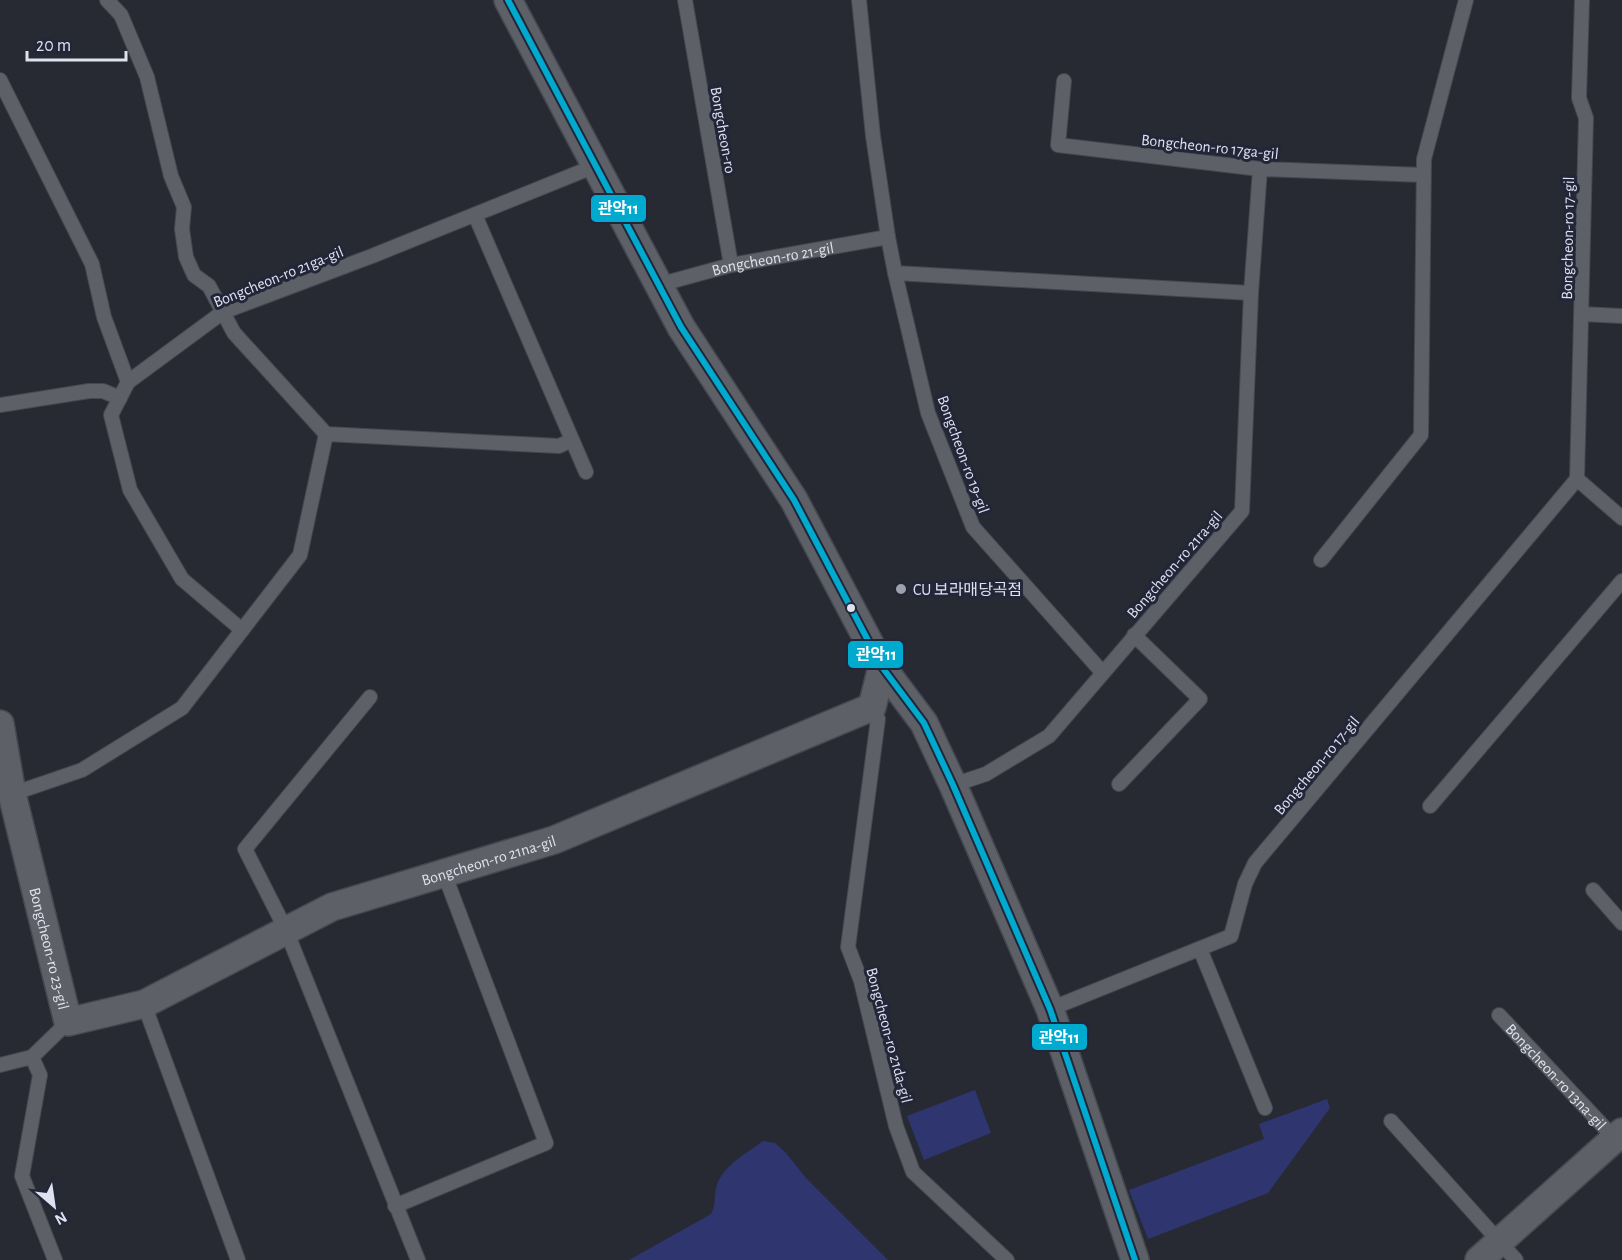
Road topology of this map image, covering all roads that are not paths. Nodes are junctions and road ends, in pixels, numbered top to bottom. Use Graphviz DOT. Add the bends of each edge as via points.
graph roads {
  1 [pos="106,0"];
  2 [pos="508,0"];
  3 [pos="685,0"];
  4 [pos="860,0"];
  5 [pos="1466,0"];
  6 [pos="1582,0"];
  7 [pos="0,80"];
  8 [pos="1064,81"];
  9 [pos="595,166"];
  10 [pos="1260,169"];
  11 [pos="1423,175"];
  12 [pos="475,215"];
  13 [pos="888,237"];
  14 [pos="731,265"];
  15 [pos="895,273"];
  16 [pos="658,285"];
  17 [pos="1251,293"];
  18 [pos="223,312"];
  19 [pos="1582,314"];
  20 [pos="1622,316"];
  21 [pos="128,382"];
  22 [pos="120,398"];
  23 [pos="0,405"];
  24 [pos="326,434"];
  25 [pos="572,440"];
  26 [pos="586,472"];
  27 [pos="1576,479"];
  28 [pos="1622,518"];
  29 [pos="1321,560"];
  30 [pos="1622,581"];
  31 [pos="242,630"];
  32 [pos="1134,635"];
  33 [pos="882,667"];
  34 [pos="1102,672"];
  35 [pos="370,697"];
  36 [pos="872,707"];
  37 [pos="0,724"];
  38 [pos="1119,784"];
  39 [pos="954,785"];
  40 [pos="12,794"];
  41 [pos="1430,806"];
  42 [pos="444,873"];
  43 [pos="1593,890"];
  44 [pos="1622,923"];
  45 [pos="286,930"];
  46 [pos="1200,949"];
  47 [pos="144,1004"];
  48 [pos="1050,1009"];
  49 [pos="1500,1015"];
  50 [pos="68,1022"];
  51 [pos="32,1057"];
  52 [pos="0,1065"];
  53 [pos="1265,1108"];
  54 [pos="1391,1121"];
  55 [pos="1620,1138"];
  56 [pos="395,1206"];
  57 [pos="1507,1251"];
  58 [pos="55,1260"];
  59 [pos="238,1260"];
  60 [pos="418,1260"];
  61 [pos="1007,1260"];
  62 [pos="1135,1260"];
  63 [pos="1479,1260"];
  1 -- 18 [label="lane" via="121,15 147,77 171,176 184,207 186,257 194,275 209,286"];
  2 -- 9 [label="street"];
  3 -- 14 [label="lane, Bongcheon-ro"];
  4 -- 13 [label="lane, Bongcheon-ro 19-gil" via="873,136"];
  5 -- 11 [label="lane"];
  6 -- 19 [label="lane, Bongcheon-ro 17-gil" via="1579,98 1586,118"];
  7 -- 21 [label="lane" via="92,264 104,317"];
  8 -- 10 [label="lane, Bongcheon-ro 17ga-gil" via="1058,146"];
  9 -- 12 [label="lane, Bongcheon-ro 21ga-gil"];
  9 -- 16 [label="street"];
  10 -- 11 [label="lane, Bongcheon-ro 17ga-gil"];
  10 -- 17 [label="lane, Bongcheon-ro 21ra-gil"];
  11 -- 29 [label="lane" via="1421,435"];
  12 -- 18 [label="lane, Bongcheon-ro 21ga-gil"];
  12 -- 25 [label="lane"];
  13 -- 14 [label="lane, Bongcheon-ro 21-gil"];
  13 -- 15 [label="lane, Bongcheon-ro 19-gil"];
  14 -- 16 [label="lane, Bongcheon-ro 21-gil"];
  15 -- 17 [label="lane"];
  15 -- 34 [label="lane, Bongcheon-ro 19-gil" via="928,413 973,527"];
  16 -- 33 [label="street" via="681,327 794,500"];
  17 -- 32 [label="lane, Bongcheon-ro 21ra-gil" via="1242,511"];
  18 -- 21 [label="lane, Bongcheon-ro 21ga-gil"];
  18 -- 24 [label="lane" via="234,333"];
  19 -- 20 [label="lane"];
  19 -- 27 [label="lane, Bongcheon-ro 17-gil"];
  21 -- 22 [label="lane, Bongcheon-ro 21ga-gil"];
  22 -- 23 [label="lane" via="103,391 89,391"];
  22 -- 31 [label="lane, Bongcheon-ro 21ga-gil" via="111,415 130,490 182,579"];
  24 -- 25 [label="lane" via="559,446"];
  24 -- 31 [label="lane" via="300,555"];
  25 -- 26 [label="lane"];
  27 -- 28 [label="lane"];
  27 -- 46 [label="lane, Bongcheon-ro 17-gil" via="1255,863 1231,936"];
  30 -- 41 [label="lane"];
  31 -- 40 [label="lane" via="182,708 82,771"];
  32 -- 34 [label="lane, Bongcheon-ro 21ra-gil"];
  32 -- 38 [label="lane" via="1200,699"];
  33 -- 36 [label="street"];
  33 -- 39 [label="street" via="924,723"];
  34 -- 39 [label="lane, Bongcheon-ro 21ra-gil" via="1049,736 986,774"];
  35 -- 45 [label="lane" via="245,849"];
  36 -- 42 [label="street, Bongcheon-ro 21na-gil" via="554,840"];
  36 -- 61 [label="lane, Bongcheon-ro 21da-gil" via="878,719 848,947 861,981 896,1126 913,1173"];
  37 -- 40 [label="street, Bongcheon-ro 23-gil"];
  39 -- 48 [label="street"];
  40 -- 50 [label="street, Bongcheon-ro 23-gil"];
  42 -- 45 [label="street, Bongcheon-ro 21na-gil" via="333,907"];
  42 -- 56 [label="lane" via="546,1143"];
  43 -- 44 [label="lane"];
  45 -- 47 [label="street, Bongcheon-ro 21na-gil"];
  45 -- 56 [label="lane"];
  46 -- 48 [label="lane, Bongcheon-ro 17-gil"];
  46 -- 53 [label="lane"];
  47 -- 50 [label="street, Bongcheon-ro 21na-gil"];
  47 -- 59 [label="lane"];
  48 -- 62 [label="street"];
  49 -- 55 [label="lane, Bongcheon-ro 13na-gil"];
  50 -- 51 [label="lane, Bongcheon-ro 23-gil"];
  51 -- 52 [label="lane"];
  51 -- 58 [label="lane" via="40,1074 22,1176"];
  54 -- 57 [label="lane"];
  55 -- 57 [label="street, Bongcheon-ro 13na-gil"];
  56 -- 60 [label="lane"];
  57 -- 63 [label="street, Bongcheon-ro 13na-gil"];
}
